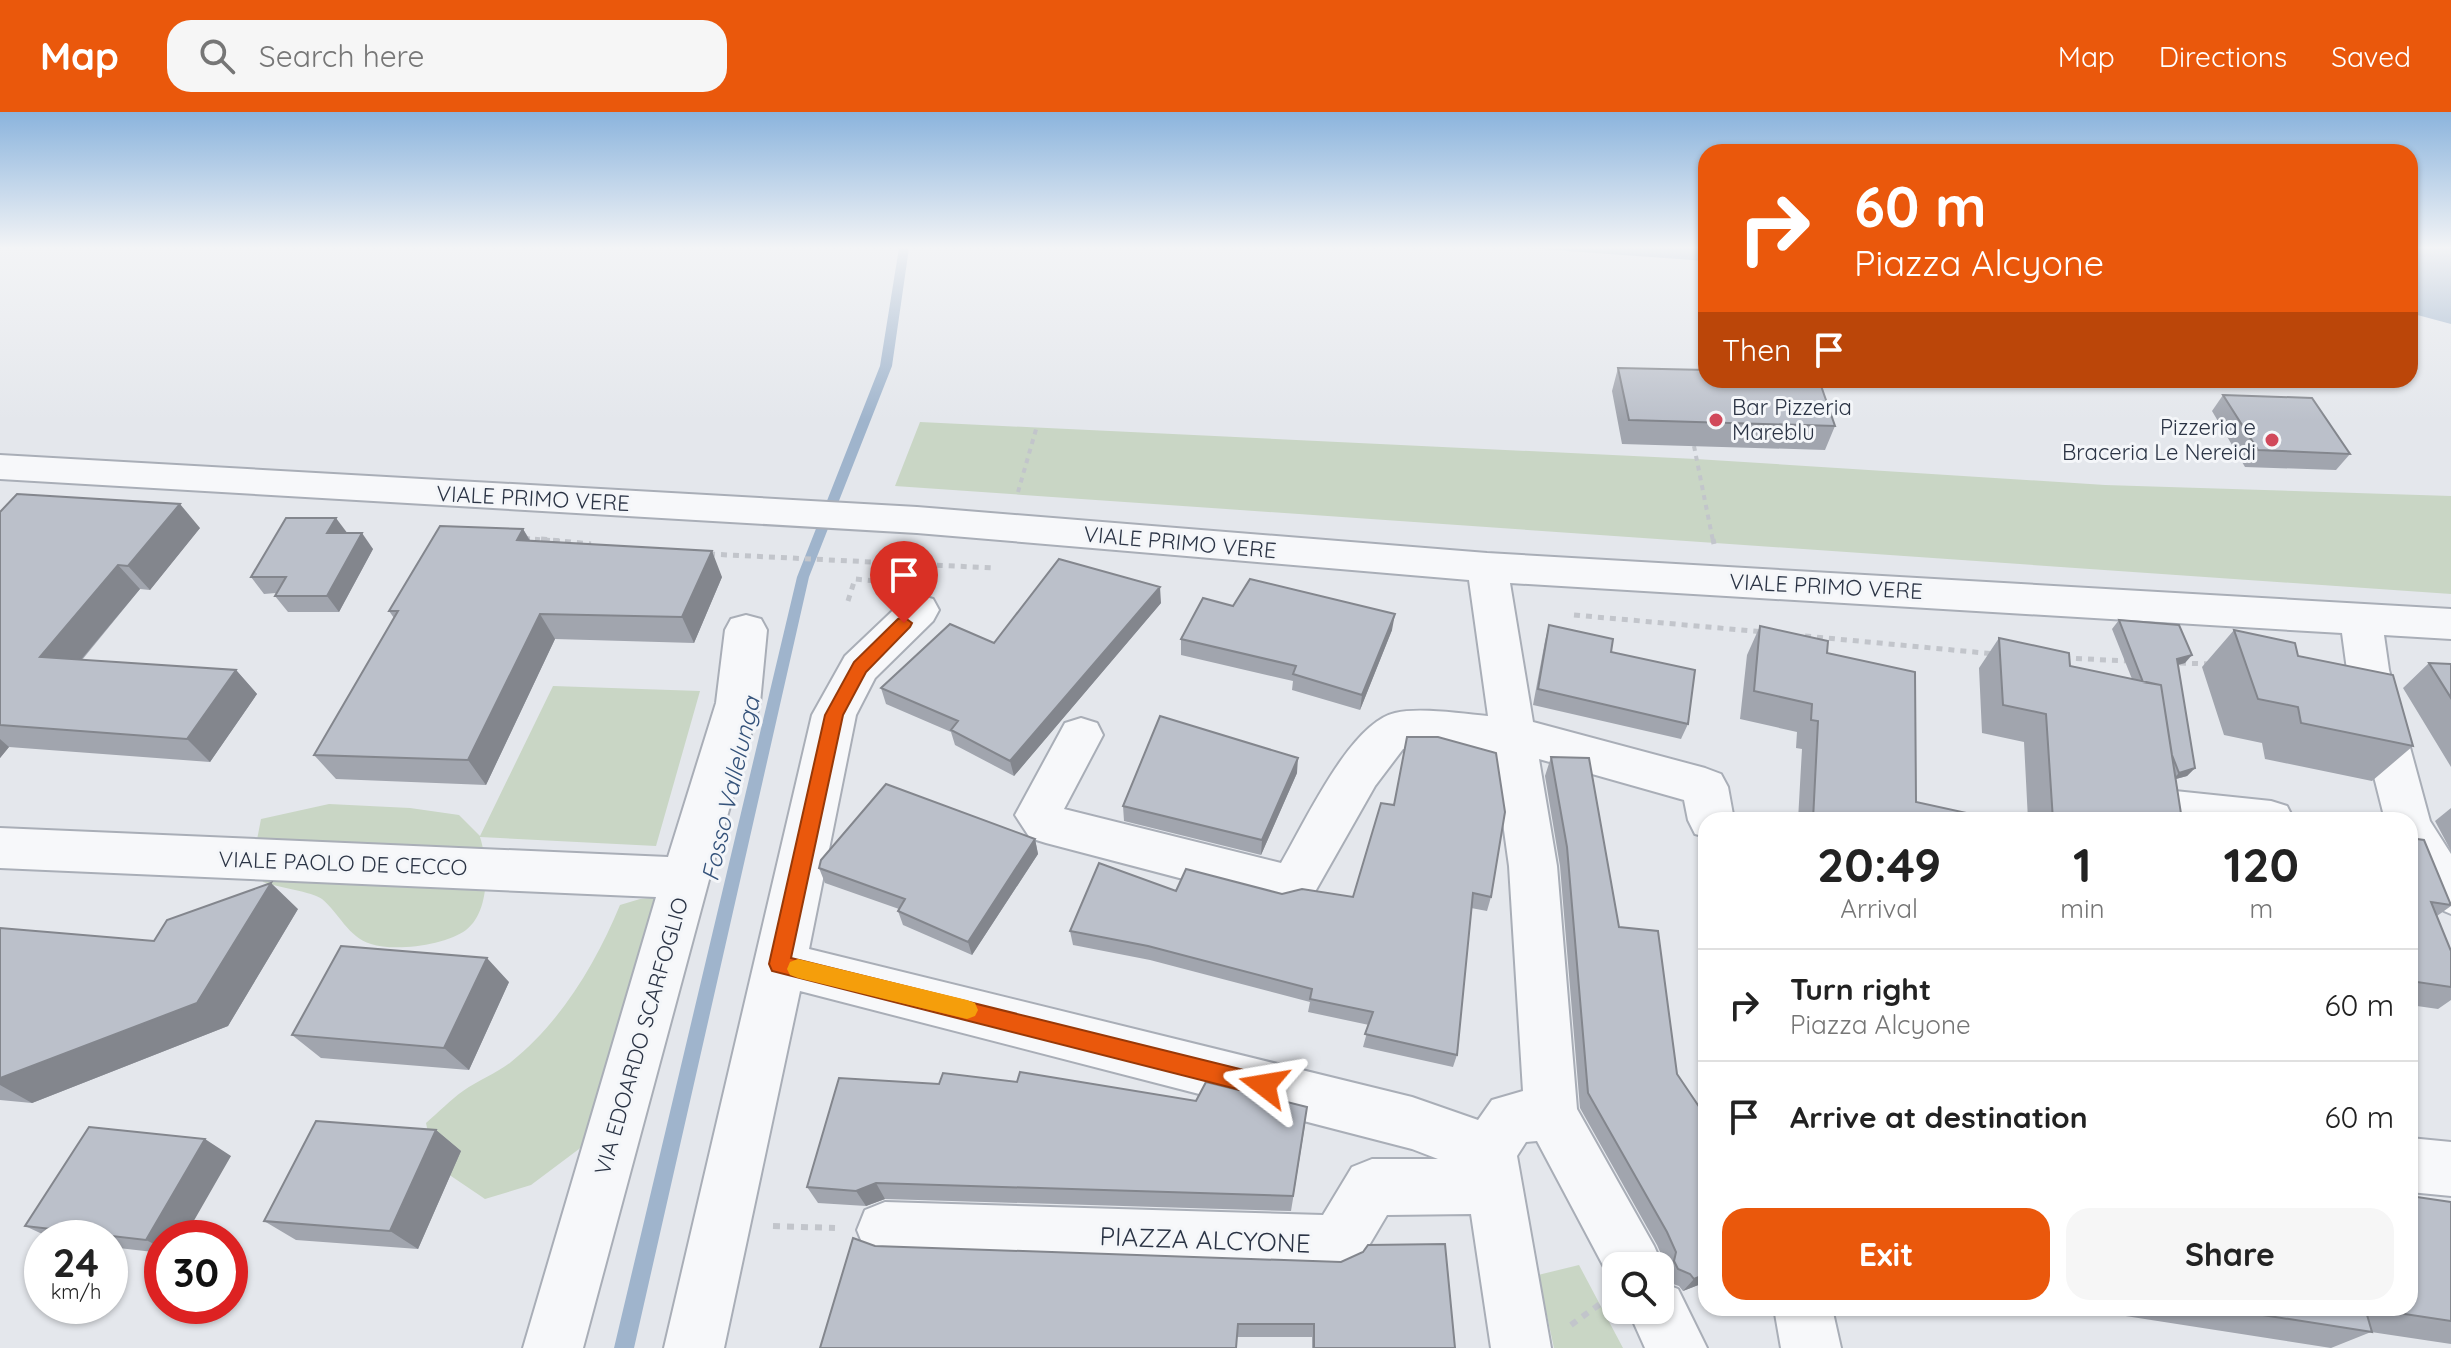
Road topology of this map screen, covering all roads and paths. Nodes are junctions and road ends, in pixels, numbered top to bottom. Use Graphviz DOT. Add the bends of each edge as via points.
graph roads {
  1 [pos="1037,426"];
  2 [pos="1694,446"];
  3 [pos="0,467"];
  4 [pos="1016,496"];
  5 [pos="735,556"];
  6 [pos="882,563"];
  7 [pos="903,564"];
  8 [pos="1487,567"];
  9 [pos="1721,581"];
  10 [pos="848,601"];
  11 [pos="919,610"];
  12 [pos="1571,615"];
  13 [pos="2360,617"];
  14 [pos="2451,624"];
  15 [pos="746,630"];
  16 [pos="1771,633"];
  17 [pos="1802,636"];
  18 [pos="2005,655"];
  19 [pos="2052,658"];
  20 [pos="2131,661"];
  21 [pos="2179,663"];
  22 [pos="2210,664"];
  23 [pos="1513,734"];
  24 [pos="1081,735"];
  25 [pos="2175,810"];
  26 [pos="1710,812"];
  27 [pos="2194,812"];
  28 [pos="2406,812"];
  29 [pos="2418,841"];
  30 [pos="0,848"];
  31 [pos="685,878"];
  32 [pos="2451,893"];
  33 [pos="780,964"];
  34 [pos="1551,1114"];
  35 [pos="2418,1166"];
  36 [pos="1492,1168"];
  37 [pos="2451,1169"];
  38 [pos="720,1225"];
  39 [pos="885,1230"];
  40 [pos="1604,1252"];
  41 [pos="1602,1296"];
  42 [pos="1805,1316"];
  43 [pos="1664,1324"];
  44 [pos="1542,1339"];
  45 [pos="553,1348"];
  46 [pos="694,1348"];
  47 [pos="1677,1348"];
  48 [pos="1811,1348"];
  1 -- 4 [label="path"];
  2 -- 9 [label="path"];
  3 -- 8 [label="street, VIALE PRIMO VERE" via="917,520"];
  5 -- 6 [label="path"];
  6 -- 7 [label="path"];
  6 -- 10 [label="path" via="875,581 855,579"];
  8 -- 9 [label="street, VIALE PRIMO VERE"];
  8 -- 23 [label="street"];
  9 -- 13 [label="street, VIALE PRIMO VERE"];
  11 -- 33 [label="street" via="860,667 834,715"];
  12 -- 16 [label="path"];
  13 -- 14 [label="street, VIALE PRIMO VERE"];
  13 -- 28 [label="street" via="2368,670"];
  15 -- 31 [label="street, VIA EDOARDO SCARFOGLIO" via="738,703"];
  17 -- 18 [label="path"];
  19 -- 20 [label="path"];
  21 -- 22 [label="path"];
  23 -- 24 [label="street" via="1391,731 1365,764 1295,882 1282,884 1046,824 1038,815"];
  23 -- 26 [label="street" via="1705,787"];
  23 -- 34 [label="street" via="1533,866"];
  25 -- 27 [label="street"];
  29 -- 32 [label="street"];
  30 -- 31 [label="street, VIALE PAOLO DE CECCO"];
  31 -- 45 [label="street, VIA EDOARDO SCARFOGLIO"];
  33 -- 36 [label="street" via="1412,1123"];
  33 -- 38 [label="street"];
  34 -- 36 [label="street" via="1511,1118"];
  34 -- 40 [label="street"];
  35 -- 37 [label="street"];
  36 -- 39 [label="street, PIAZZA ALCYONE" via="1372,1187 1338,1244"];
  36 -- 44 [label="street"];
  38 -- 39 [label="path"];
  38 -- 46 [label="street"];
  41 -- 44 [label="path"];
  42 -- 48 [label="street"];
  43 -- 47 [label="street"];
}
